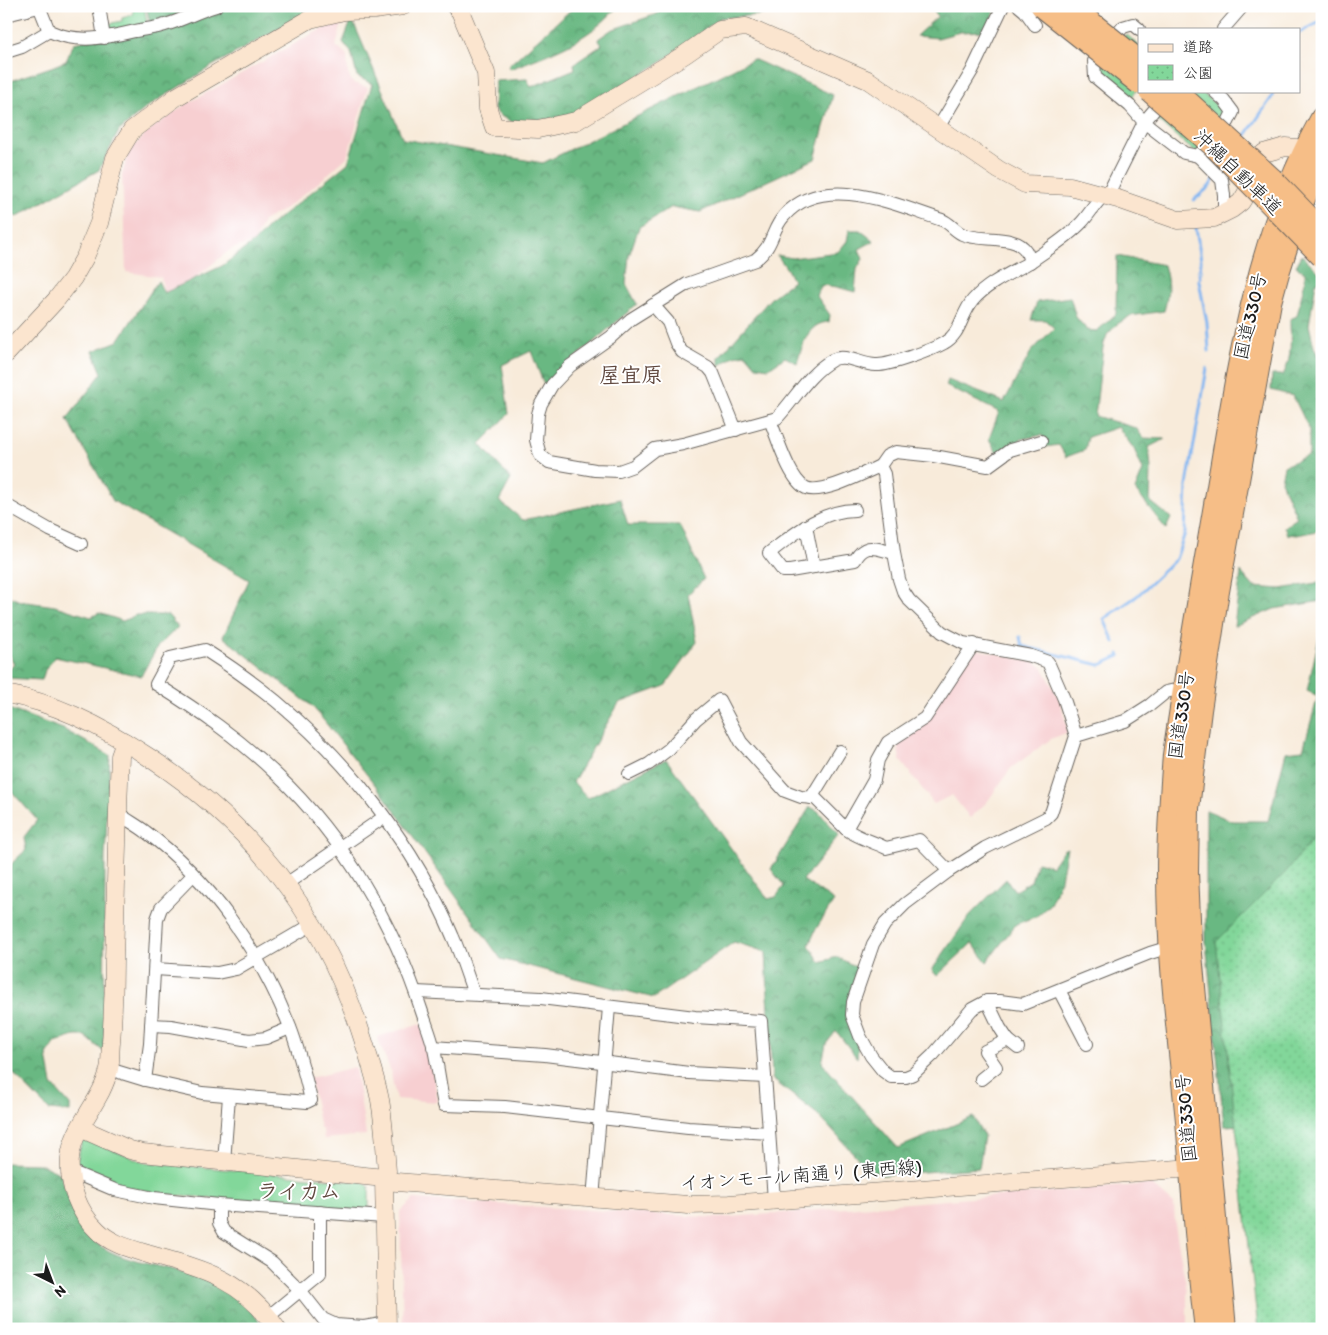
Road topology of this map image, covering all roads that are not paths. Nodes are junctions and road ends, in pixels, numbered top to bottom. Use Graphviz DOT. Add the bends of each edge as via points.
graph roads {
  1 [pos="39,6"];
  2 [pos="100,6"];
  3 [pos="216,6"];
  4 [pos="403,6"];
  5 [pos="456,6"];
  6 [pos="1003,6"];
  7 [pos="1019,6"];
  8 [pos="1070,6"];
  9 [pos="1243,6"];
  10 [pos="6,15"];
  11 [pos="1038,16"];
  12 [pos="1138,28"];
  13 [pos="1224,28"];
  14 [pos="49,31"];
  15 [pos="104,38"];
  16 [pos="6,52"];
  17 [pos="1138,60"];
  18 [pos="1138,82"];
  19 [pos="1151,92"];
  20 [pos="1168,92"];
  21 [pos="1177,92"];
  22 [pos="1215,92"];
  23 [pos="1322,118"];
  24 [pos="1144,122"];
  25 [pos="938,128"];
  26 [pos="1198,156"];
  27 [pos="1316,156"];
  28 [pos="1102,195"];
  29 [pos="1224,214"];
  30 [pos="1322,230"];
  31 [pos="1322,256"];
  32 [pos="1030,262"];
  33 [pos="653,305"];
  34 [pos="6,354"];
  35 [pos="770,420"];
  36 [pos="736,430"];
  37 [pos="1040,441"];
  38 [pos="880,466"];
  39 [pos="6,505"];
  40 [pos="855,510"];
  41 [pos="806,526"];
  42 [pos="81,544"];
  43 [pos="894,553"];
  44 [pos="814,567"];
  45 [pos="974,644"];
  46 [pos="1193,691"];
  47 [pos="6,694"];
  48 [pos="1076,736"];
  49 [pos="125,742"];
  50 [pos="840,752"];
  51 [pos="628,774"];
  52 [pos="811,798"];
  53 [pos="118,813"];
  54 [pos="384,816"];
  55 [pos="846,829"];
  56 [pos="339,847"];
  57 [pos="949,870"];
  58 [pos="193,875"];
  59 [pos="286,884"];
  60 [pos="312,924"];
  61 [pos="1170,948"];
  62 [pos="256,956"];
  63 [pos="155,969"];
  64 [pos="1059,990"];
  65 [pos="416,992"];
  66 [pos="474,994"];
  67 [pos="987,1001"];
  68 [pos="609,1007"];
  69 [pos="152,1025"];
  70 [pos="290,1028"];
  71 [pos="1087,1044"];
  72 [pos="433,1047"];
  73 [pos="605,1063"];
  74 [pos="109,1069"];
  75 [pos="765,1077"];
  76 [pos="981,1079"];
  77 [pos="145,1080"];
  78 [pos="230,1096"];
  79 [pos="600,1118"];
  80 [pos="80,1128"];
  81 [pos="769,1133"];
  82 [pos="224,1162"];
  83 [pos="1191,1168"];
  84 [pos="70,1171"];
  85 [pos="384,1179"];
  86 [pos="593,1199"];
  87 [pos="774,1200"];
  88 [pos="219,1205"];
  89 [pos="320,1212"];
  90 [pos="384,1217"];
  91 [pos="300,1290"];
  92 [pos="273,1322"];
  93 [pos="387,1326"];
  94 [pos="1206,1329"];
  95 [pos="1225,1329"];
  1 -- 10 [label="street"];
  1 -- 14 [label="street"];
  2 -- 15 [label="street"];
  3 -- 15 [label="street" via="166,25"];
  4 -- 34 [label="street" via="344,11 310,19 176,97 132,130 115,158 99,223 85,257 56,300"];
  5 -- 25 [label="street" via="486,73 488,109 494,127 538,129 576,121 720,30 746,27 868,80"];
  6 -- 25 [label="street" via="972,71"];
  7 -- 11 [label="street"];
  8 -- 17 [label="highway, bridge"];
  9 -- 13 [label="street"];
  11 -- 18 [label="highway, bridge"];
  12 -- 24 [label="street" via="1133,24 1123,27 1094,61 1095,78 1130,106"];
  14 -- 15 [label="street" via="76,39"];
  14 -- 16 [label="street" via="22,47"];
  19 -- 31 [label="highway, 沖縄自動車道, bridge" via="1215,147"];
  20 -- 24 [label="street"];
  21 -- 30 [label="highway, 沖縄自動車道, bridge" via="1257,164"];
  22 -- 26 [label="street" via="1233,112"];
  23 -- 27 [label="highway, 国道330号"];
  24 -- 26 [label="street" via="1184,153"];
  24 -- 28 [label="street" via="1110,190"];
  25 -- 28 [label="street" via="1025,184 1070,186"];
  26 -- 29 [label="street" via="1222,180"];
  27 -- 29 [label="street" via="1285,147 1264,153 1255,164 1246,194"];
  27 -- 46 [label="highway, 国道330号" via="1282,254 1270,302 1230,520"];
  28 -- 29 [label="street" via="1178,220 1208,219"];
  28 -- 32 [label="street" via="1084,221"];
  32 -- 33 [label="street" via="1019,244 963,234 942,220 836,192 813,196 796,205 783,217 764,253 756,260 686,284"];
  32 -- 35 [label="street" via="972,300 954,336 945,343 878,366 844,357 833,360 811,377 776,418"];
  33 -- 36 [label="street" via="668,322 682,352 713,373"];
  33 -- 36 [label="street" via="570,366 552,385 538,414 536,440 540,455 549,462 619,471 634,466 655,448"];
  35 -- 36 [label="street"];
  35 -- 38 [label="street" via="791,471 806,488 816,490 834,485"];
  37 -- 38 [label="street" via="1010,450 988,466 896,452 887,456"];
  38 -- 43 [label="street" via="884,474"];
  39 -- 42 [label="street"];
  40 -- 41 [label="street" via="831,514"];
  41 -- 44 [label="street"];
  41 -- 44 [label="street" via="769,553 783,570 790,572"];
  43 -- 44 [label="street" via="870,546 864,548 855,560"];
  43 -- 45 [label="street" via="901,586 909,600 942,632 963,643"];
  45 -- 48 [label="street" via="1048,662"];
  45 -- 55 [label="street" via="925,718 888,742 878,760 874,780"];
  46 -- 48 [label="street" via="1166,692 1125,721"];
  46 -- 61 [label="highway, 国道330号" via="1174,755 1168,873"];
  46 -- 95 [label="highway, 国道330号" via="1187,881 1190,943"];
  47 -- 49 [label="street" via="73,714"];
  48 -- 57 [label="street" via="1051,813"];
  49 -- 53 [label="street" via="120,756"];
  49 -- 59 [label="street" via="203,796 251,842"];
  50 -- 52 [label="street"];
  51 -- 52 [label="street" via="669,749 696,719 719,700 741,742 785,791"];
  52 -- 55 [label="street" via="815,798"];
  53 -- 58 [label="street" via="147,832"];
  53 -- 74 [label="street"];
  54 -- 56 [label="street"];
  54 -- 56 [label="street" via="331,753 244,676 205,650 170,658 156,684 206,716 254,754 300,799"];
  54 -- 66 [label="street" via="435,900"];
  55 -- 57 [label="street" via="886,848 919,840"];
  56 -- 59 [label="street"];
  56 -- 65 [label="street" via="376,905"];
  57 -- 67 [label="street" via="885,924 872,944 857,987 852,1015 871,1056 883,1071 891,1077 900,1078 913,1074 972,1009"];
  58 -- 62 [label="street"];
  58 -- 63 [label="street" via="161,908 156,925"];
  59 -- 60 [label="street"];
  60 -- 62 [label="street"];
  60 -- 85 [label="street" via="343,983 365,1044 380,1101 387,1171"];
  61 -- 64 [label="street"];
  61 -- 83 [label="highway, 国道330号"];
  62 -- 63 [label="street" via="236,968 217,974"];
  62 -- 70 [label="street"];
  63 -- 69 [label="street"];
  64 -- 67 [label="street" via="1023,1004"];
  64 -- 71 [label="street"];
  65 -- 66 [label="street"];
  65 -- 72 [label="street"];
  66 -- 68 [label="street"];
  67 -- 76 [label="street" via="1000,1028 1013,1044 985,1050 996,1066"];
  68 -- 73 [label="street"];
  68 -- 75 [label="street" via="761,1021"];
  69 -- 70 [label="street" via="249,1040 266,1038"];
  69 -- 77 [label="street"];
  70 -- 78 [label="street" via="311,1100"];
  72 -- 73 [label="street"];
  72 -- 79 [label="street" via="444,1105 505,1107"];
  73 -- 75 [label="street" via="689,1073"];
  73 -- 79 [label="street"];
  74 -- 77 [label="street"];
  74 -- 80 [label="street" via="101,1093"];
  75 -- 81 [label="street"];
  77 -- 78 [label="street" via="188,1091"];
  78 -- 82 [label="street"];
  79 -- 81 [label="street"];
  79 -- 86 [label="street"];
  80 -- 82 [label="street, イオンモール南通り (東西線)" via="130,1150"];
  80 -- 84 [label="street" via="72,1146"];
  81 -- 87 [label="street"];
  82 -- 85 [label="street, イオンモール南通り (東西線)"];
  83 -- 87 [label="street, イオンモール南通り (東西線)"];
  83 -- 94 [label="highway, 国道330号"];
  84 -- 88 [label="street" via="134,1195"];
  84 -- 92 [label="street" via="78,1203 88,1221 102,1235 126,1248 219,1277 241,1289"];
  85 -- 86 [label="street, イオンモール南通り (東西線)"];
  85 -- 90 [label="street"];
  86 -- 87 [label="street, イオンモール南通り (東西線)" via="688,1206"];
  88 -- 89 [label="street"];
  88 -- 91 [label="street" via="219,1224 224,1232 272,1262"];
  89 -- 90 [label="street"];
  89 -- 91 [label="street" via="320,1274"];
  90 -- 93 [label="street"];
  91 -- 92 [label="street"];
  91 -- 93 [label="street" via="328,1322 342,1326"];
}
